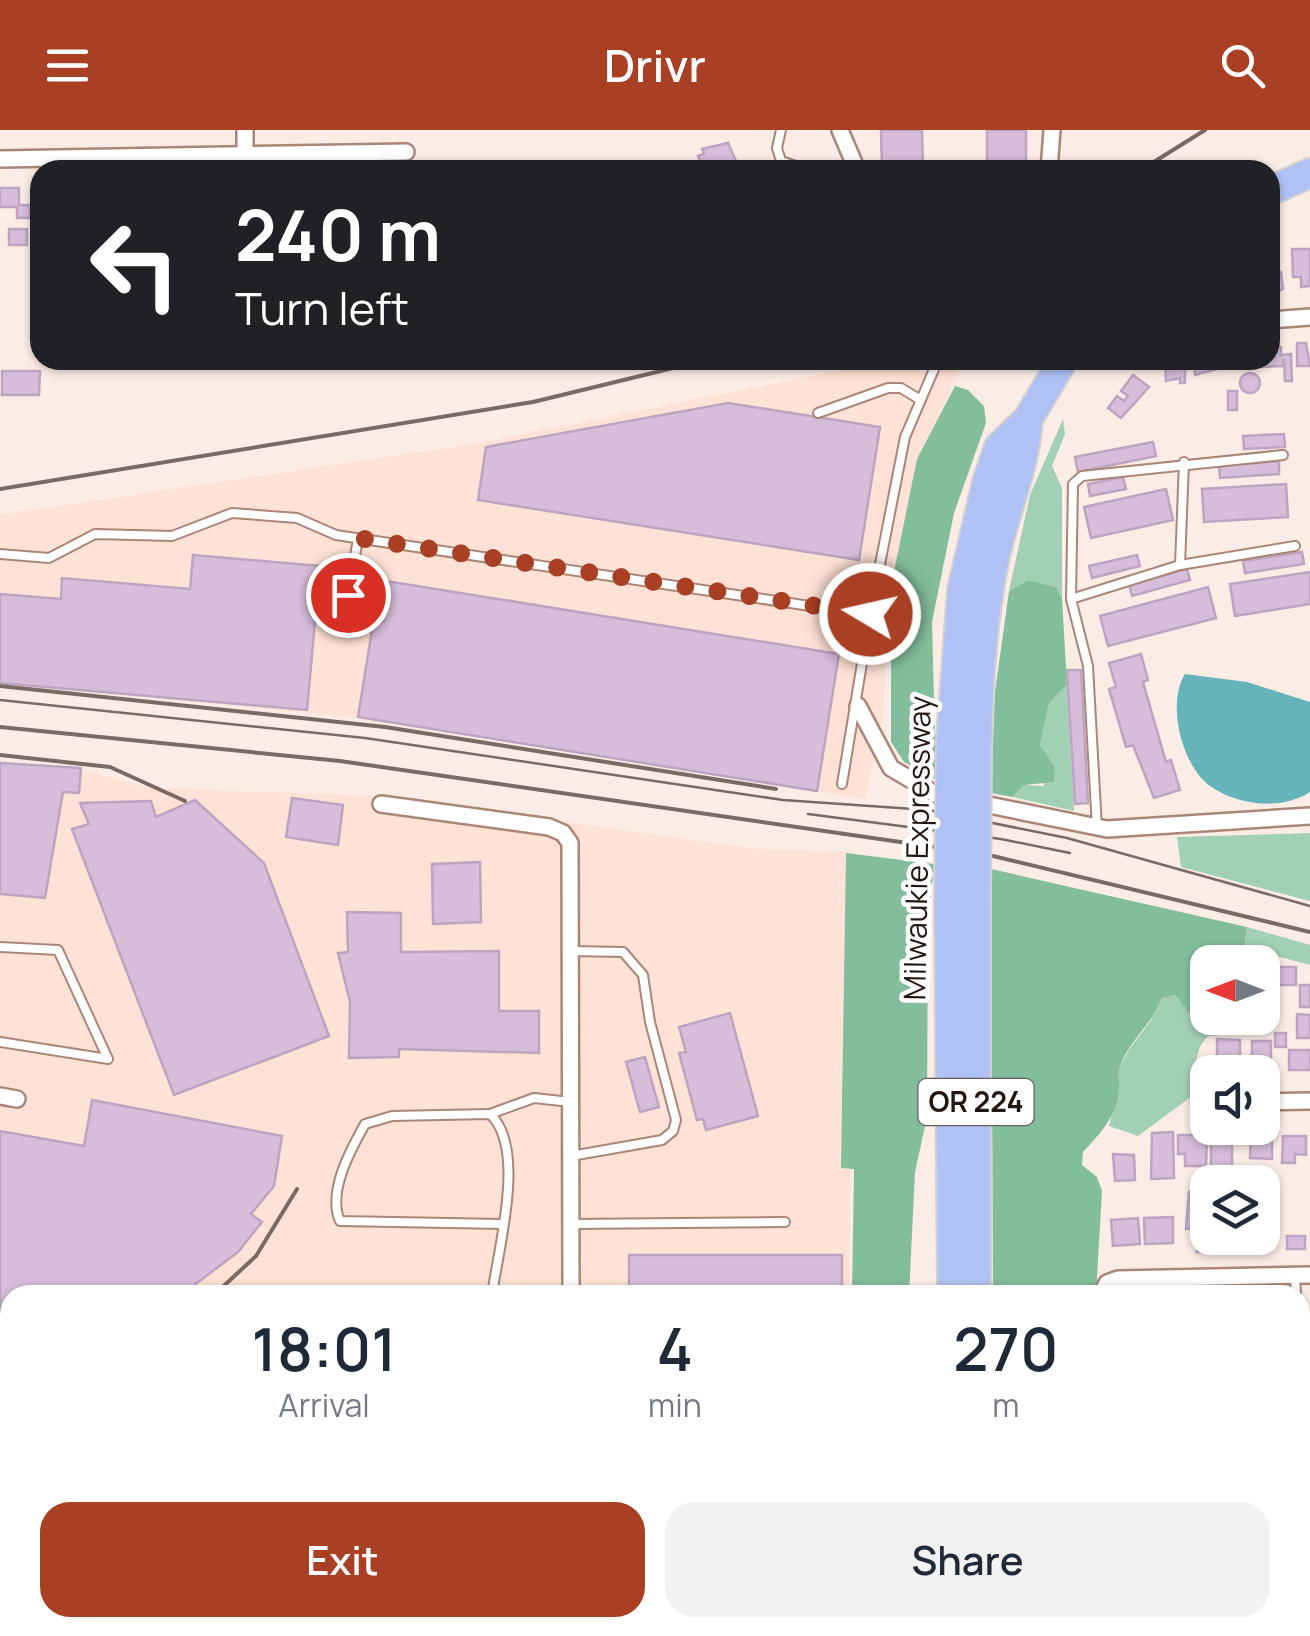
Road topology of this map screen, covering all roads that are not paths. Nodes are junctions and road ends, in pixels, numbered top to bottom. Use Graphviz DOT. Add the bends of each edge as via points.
graph roads {
  1 [pos="245,130"];
  2 [pos="780,130"];
  3 [pos="840,130"];
  4 [pos="1052,130"];
  5 [pos="406,152"];
  6 [pos="0,159"];
  7 [pos="82,160"];
  8 [pos="245,160"];
  9 [pos="277,160"];
  10 [pos="781,160"];
  11 [pos="853,160"];
  12 [pos="1050,160"];
  13 [pos="1310,173"];
  14 [pos="1280,186"];
  15 [pos="1310,317"];
  16 [pos="1280,319"];
  17 [pos="933,370"];
  18 [pos="1057,370"];
  19 [pos="919,399"];
  20 [pos="818,413"];
  21 [pos="1283,454"];
  22 [pos="1184,462"];
  23 [pos="358,538"];
  24 [pos="1295,546"];
  25 [pos="0,554"];
  26 [pos="1180,564"];
  27 [pos="1070,600"];
  28 [pos="870,614"];
  29 [pos="344,623"];
  30 [pos="858,706"];
  31 [pos="842,784"];
  32 [pos="380,804"];
  33 [pos="1310,816"];
  34 [pos="1102,828"];
  35 [pos="962,906"];
  36 [pos="0,948"];
  37 [pos="570,950"];
  38 [pos="0,1042"];
  39 [pos="0,1096"];
  40 [pos="17,1099"];
  41 [pos="571,1102"];
  42 [pos="1280,1102"];
  43 [pos="1310,1102"];
  44 [pos="490,1114"];
  45 [pos="571,1156"];
  46 [pos="786,1222"];
  47 [pos="502,1224"];
  48 [pos="571,1224"];
  49 [pos="948,1224"];
  50 [pos="1302,1275"];
  51 [pos="493,1285"];
  52 [pos="571,1285"];
  53 [pos="944,1285"];
  54 [pos="951,1285"];
  55 [pos="976,1285"];
  56 [pos="1106,1285"];
  1 -- 8 [label="street"];
  2 -- 10 [label="lane"];
  3 -- 11 [label="street"];
  4 -- 12 [label="street"];
  5 -- 9 [label="street"];
  6 -- 7 [label="street"];
  13 -- 14 [label="highway"];
  15 -- 16 [label="street"];
  17 -- 19 [label="lane"];
  18 -- 35 [label="highway, Milwaukie Expressway / OR 224, bridge" via="1028,419 1025,456 988,598 964,742"];
  19 -- 20 [label="lane" via="888,388"];
  19 -- 28 [label="lane" via="905,437"];
  21 -- 22 [label="lane"];
  22 -- 26 [label="lane"];
  22 -- 27 [label="lane" via="1082,476 1073,484"];
  23 -- 25 [label="lane" via="296,518 232,513 172,536 86,537 49,558"];
  23 -- 28 [label="lane"];
  23 -- 29 [label="lane"];
  24 -- 26 [label="lane"];
  26 -- 27 [label="lane"];
  27 -- 34 [label="lane" via="1088,666"];
  28 -- 30 [label="lane"];
  30 -- 31 [label="lane"];
  30 -- 34 [label="street" via="890,768 922,789"];
  32 -- 37 [label="street" via="563,833 570,843"];
  33 -- 34 [label="street"];
  35 -- 49 [label="highway, Milwaukie Expressway / OR 224"];
  35 -- 55 [label="highway, Milwaukie Expressway / OR 224"];
  36 -- 38 [label="lane" via="58,950 108,1059"];
  37 -- 41 [label="street"];
  37 -- 45 [label="lane" via="623,952 643,974 676,1120 662,1140"];
  39 -- 40 [label="street"];
  41 -- 44 [label="lane" via="534,1098"];
  41 -- 45 [label="street"];
  42 -- 43 [label="street"];
  44 -- 47 [label="lane" via="508,1146"];
  44 -- 47 [label="lane" via="392,1116 366,1124 343,1168 336,1210 340,1220"];
  45 -- 48 [label="street"];
  46 -- 48 [label="lane"];
  47 -- 51 [label="lane"];
  48 -- 52 [label="street"];
  49 -- 53 [label="highway"];
  49 -- 54 [label="highway, Milwaukie Expressway / OR 224"];
  50 -- 56 [label="street"];
}
